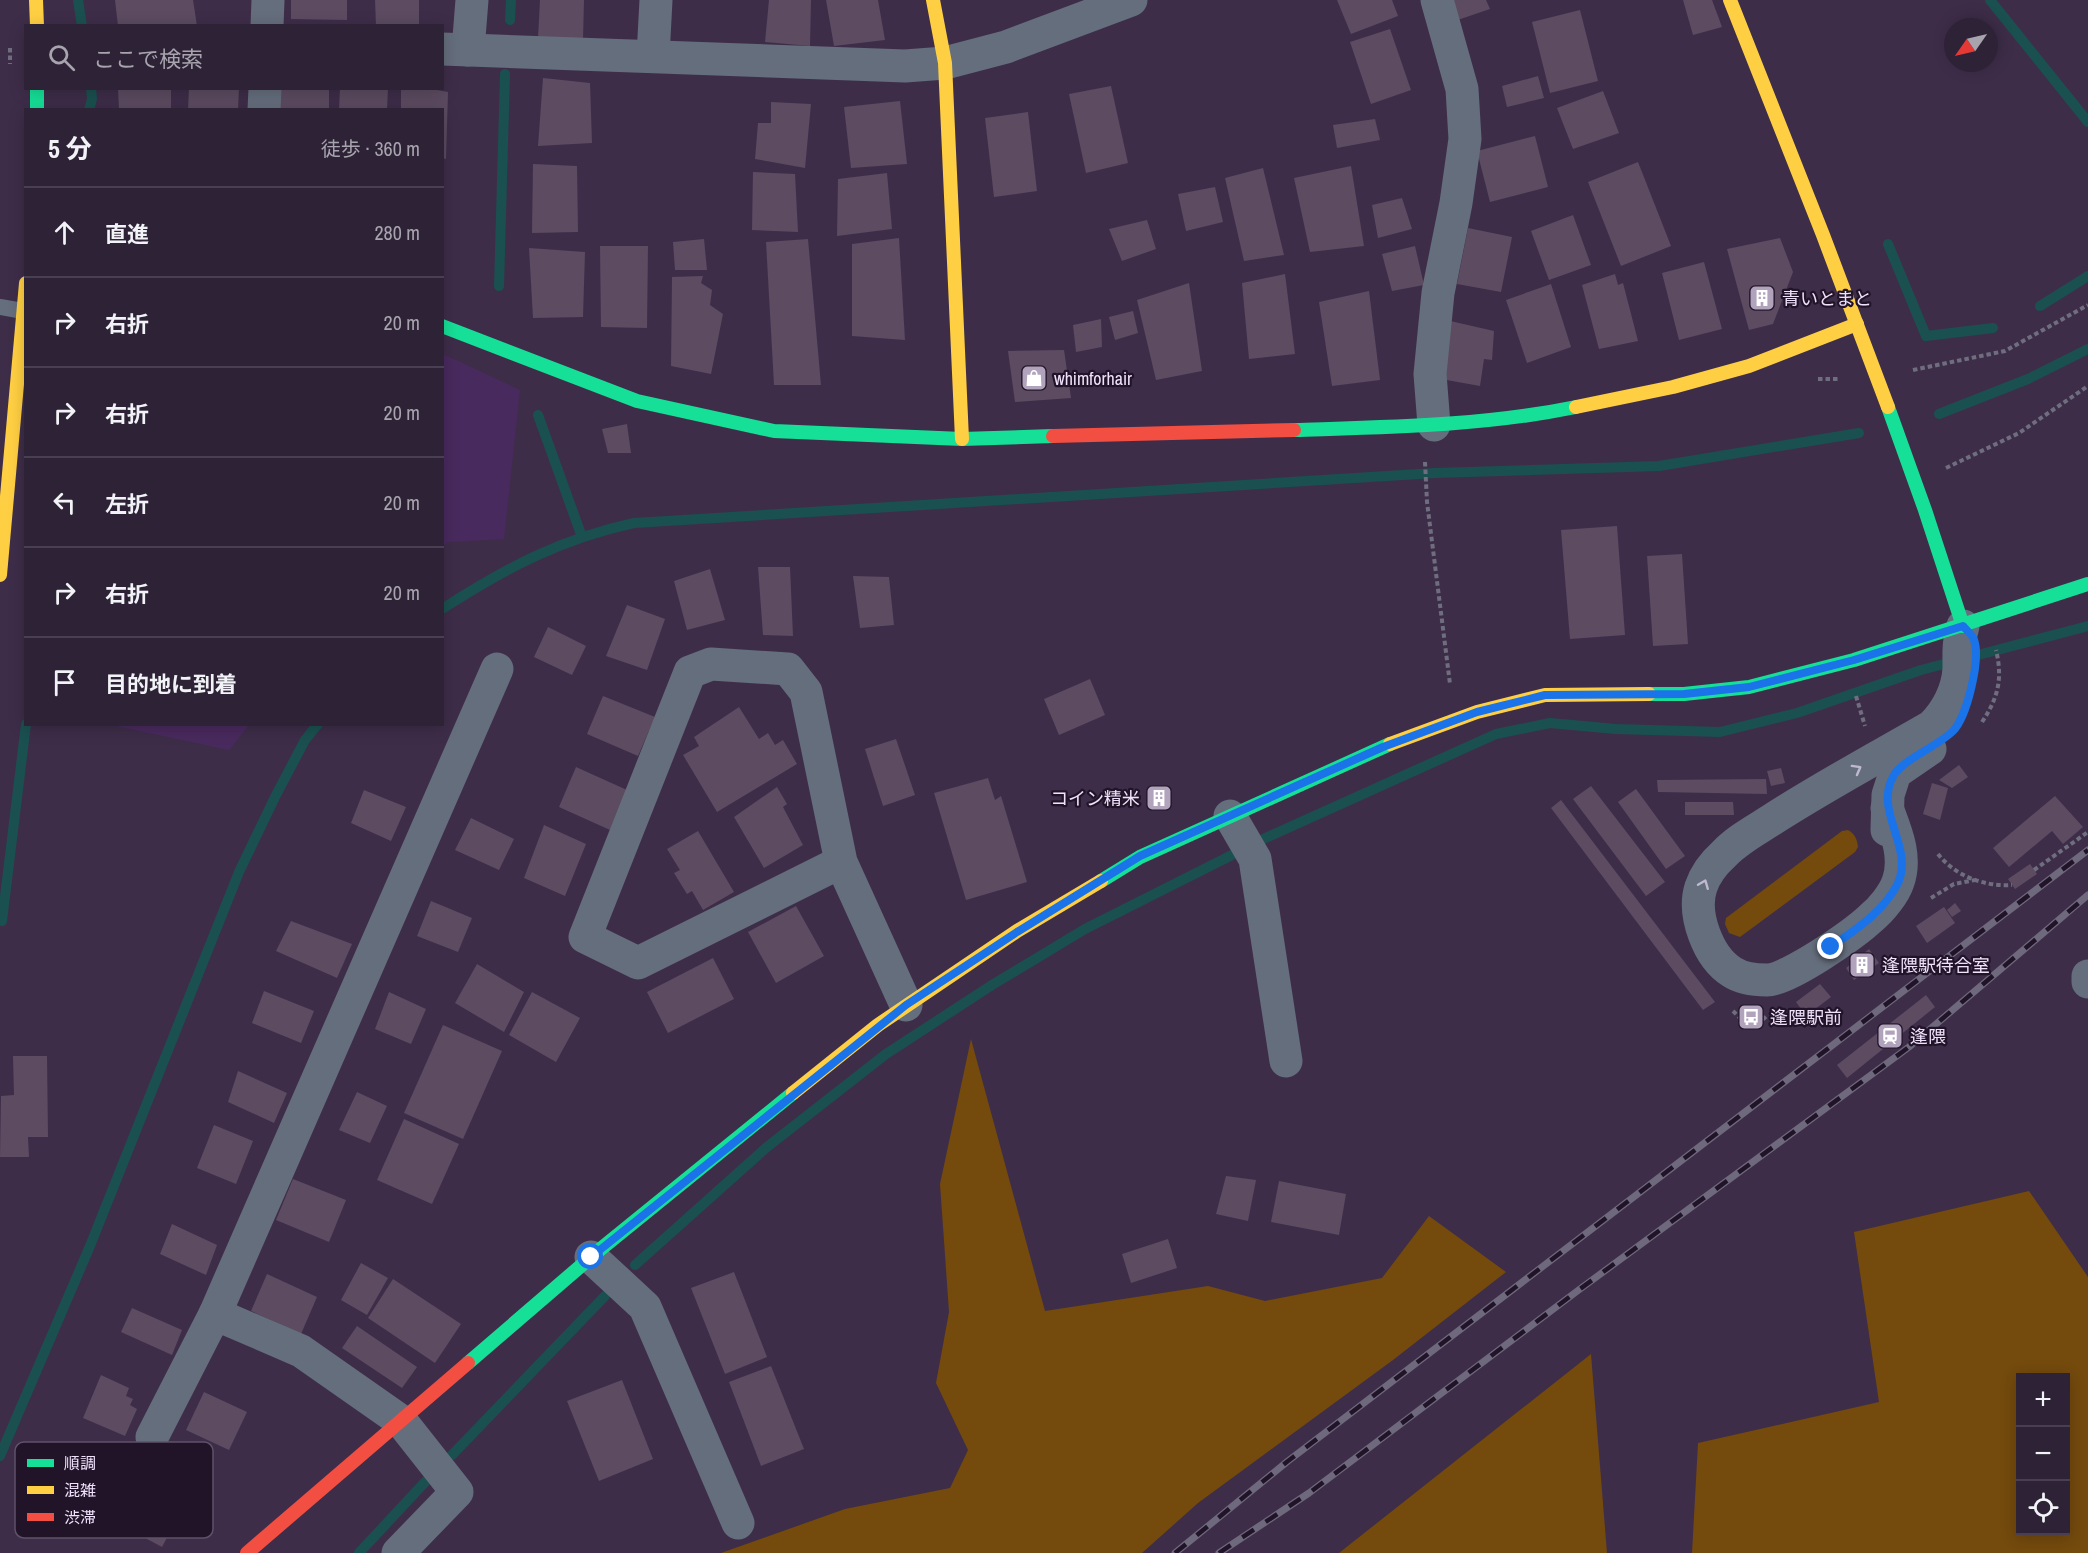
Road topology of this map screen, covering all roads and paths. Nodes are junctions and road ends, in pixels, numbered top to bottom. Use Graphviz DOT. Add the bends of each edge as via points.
graph roads {
  1 [pos="36,0"];
  2 [pos="268,0"];
  3 [pos="472,0"];
  4 [pos="656,0"];
  5 [pos="933,0"];
  6 [pos="1131,0"];
  7 [pos="1437,0"];
  8 [pos="1730,0"];
  9 [pos="37,24"];
  10 [pos="267,24"];
  11 [pos="455,49"];
  12 [pos="652,56"];
  13 [pos="945,63"];
  14 [pos="37,90"];
  15 [pos="265,90"];
  16 [pos="37,108"];
  17 [pos="264,108"];
  18 [pos="24,302"];
  19 [pos="2088,305"];
  20 [pos="0,307"];
  21 [pos="23,311"];
  22 [pos="1857,324"];
  23 [pos="444,327"];
  24 [pos="1921,369"];
  25 [pos="2088,386"];
  26 [pos="1434,425"];
  27 [pos="962,439"];
  28 [pos="1425,459"];
  29 [pos="1914,478"];
  30 [pos="0,575"];
  31 [pos="2088,584"];
  32 [pos="1972,653"];
  33 [pos="497,669"];
  34 [pos="1454,720"];
  35 [pos="1978,728"];
  36 [pos="1230,816"];
  37 [pos="2088,832"];
  38 [pos="1936,851"];
  39 [pos="841,862"];
  40 [pos="2034,870"];
  41 [pos="1975,879"];
  42 [pos="2012,885"];
  43 [pos="1925,902"];
  44 [pos="2088,976"];
  45 [pos="2088,982"];
  46 [pos="906,1005"];
  47 [pos="1732,1010"];
  48 [pos="1775,1010"];
  49 [pos="1286,1061"];
  50 [pos="591,1257"];
  51 [pos="215,1314"];
  52 [pos="401,1421"];
  53 [pos="152,1437"];
  54 [pos="738,1523"];
  55 [pos="247,1553"];
  56 [pos="398,1553"];
  1 -- 9 [label="street"];
  2 -- 10 [label="street"];
  3 -- 11 [label="street"];
  4 -- 12 [label="street"];
  5 -- 13 [label="street"];
  6 -- 13 [label="street" via="1006,47"];
  7 -- 26 [label="street" via="1461,89 1465,139 1438,293 1430,374"];
  8 -- 22 [label="street"];
  11 -- 12 [label="street"];
  12 -- 13 [label="street" via="905,66"];
  13 -- 27 [label="street"];
  14 -- 16 [label="street"];
  15 -- 17 [label="street"];
  18 -- 21 [label="street"];
  19 -- 24 [label="path" via="2005,351"];
  20 -- 21 [label="lane"];
  21 -- 30 [label="street"];
  22 -- 26 [label="street" via="1749,366 1673,387 1546,413"];
  22 -- 29 [label="street"];
  23 -- 27 [label="street" via="637,401 774,431"];
  25 -- 29 [label="path" via="2019,432"];
  26 -- 27 [label="street"];
  28 -- 34 [label="path"];
  29 -- 32 [label="street"];
  31 -- 32 [label="street"];
  32 -- 32 [label="street, one-way" via="1967,704 1954,730 1895,773 1890,785 1887,808 1899,840 1902,863 1898,884 1872,918 1780,978 1768,980 1733,973 1721,964 1707,940 1699,911 1700,889 1714,864 1725,852 1827,785 1932,726 1953,696"];
  32 -- 34 [label="street" via="1854,660 1749,687 1684,694 1545,695"];
  32 -- 35 [label="path" via="1994,704"];
  33 -- 51 [label="street"];
  34 -- 36 [label="street" via="1383,747"];
  36 -- 46 [label="street" via="1140,856"];
  36 -- 49 [label="street" via="1255,859"];
  37 -- 40 [label="path"];
  38 -- 41 [label="path" via="1966,877"];
  39 -- 39 [label="street" via="638,963 585,937 690,672 711,664 788,669 806,692"];
  39 -- 46 [label="street"];
  41 -- 42 [label="path" via="1999,886"];
  41 -- 43 [label="path" via="1954,884"];
  44 -- 45 [label="street"];
  46 -- 50 [label="street"];
  47 -- 48 [label="path" via="1748,1026"];
  50 -- 52 [label="street"];
  50 -- 54 [label="street" via="645,1307"];
  51 -- 52 [label="street" via="301,1351"];
  51 -- 53 [label="street"];
  52 -- 55 [label="street"];
  52 -- 56 [label="street" via="457,1492"];
}
